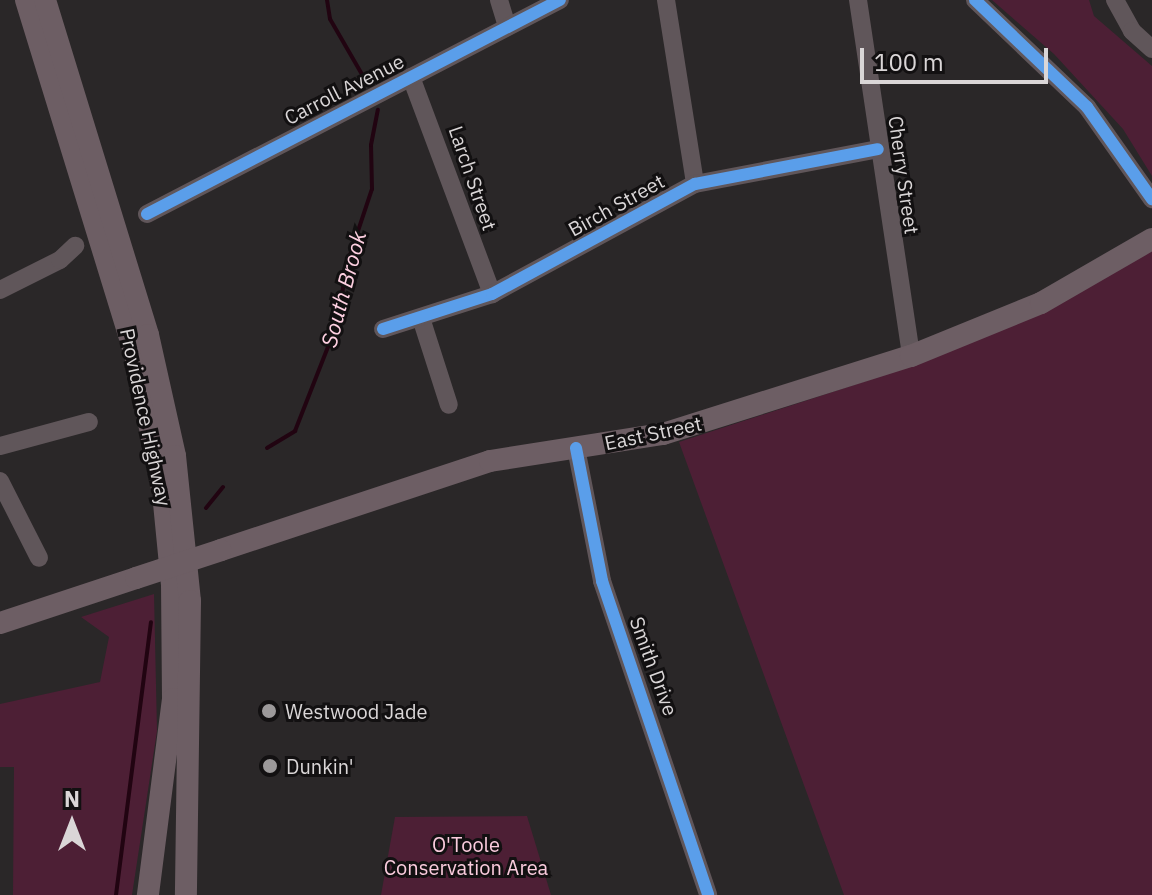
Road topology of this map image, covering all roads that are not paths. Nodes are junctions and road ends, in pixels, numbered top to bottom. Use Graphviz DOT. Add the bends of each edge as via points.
graph roads {
  1 [pos="26,0"];
  2 [pos="45,0"];
  3 [pos="499,0"];
  4 [pos="560,0"];
  5 [pos="666,0"];
  6 [pos="858,0"];
  7 [pos="975,0"];
  8 [pos="1115,0"];
  9 [pos="507,27"];
  10 [pos="1152,49"];
  11 [pos="411,77"];
  12 [pos="878,149"];
  13 [pos="695,184"];
  14 [pos="1152,199"];
  15 [pos="147,214"];
  16 [pos="1152,239"];
  17 [pos="75,246"];
  18 [pos="0,290"];
  19 [pos="492,294"];
  20 [pos="421,318"];
  21 [pos="383,329"];
  22 [pos="911,356"];
  23 [pos="449,405"];
  24 [pos="89,422"];
  25 [pos="0,446"];
  26 [pos="576,448"];
  27 [pos="0,481"];
  28 [pos="39,558"];
  29 [pos="0,623"];
  30 [pos="148,895"];
  31 [pos="186,895"];
  32 [pos="708,895"];
  1 -- 30 [label="main road, Providence Highway" via="136,358 166,516 173,699"];
  2 -- 31 [label="main road, Providence Highway" via="148,335 175,456 190,601"];
  3 -- 9 [label="street"];
  4 -- 9 [label="street, Carroll Avenue"];
  5 -- 13 [label="street"];
  6 -- 12 [label="street, Cherry Street"];
  7 -- 14 [label="street" via="1078,96"];
  8 -- 10 [label="street" via="1132,31"];
  9 -- 11 [label="street, Carroll Avenue"];
  11 -- 15 [label="street, Carroll Avenue"];
  11 -- 19 [label="street, Larch Street"];
  12 -- 13 [label="street, Birch Street"];
  12 -- 22 [label="street, Cherry Street"];
  13 -- 19 [label="street, Birch Street"];
  16 -- 22 [label="main road, East Street" via="1041,303"];
  17 -- 18 [label="street" via="60,260"];
  19 -- 20 [label="street, Birch Street"];
  20 -- 21 [label="street, Birch Street"];
  20 -- 23 [label="street"];
  22 -- 26 [label="main road, East Street" via="685,428"];
  24 -- 25 [label="street"];
  26 -- 29 [label="main road, East Street, bridge" via="490,461"];
  26 -- 32 [label="street, Smith Drive" via="602,581"];
  27 -- 28 [label="street"];
}
